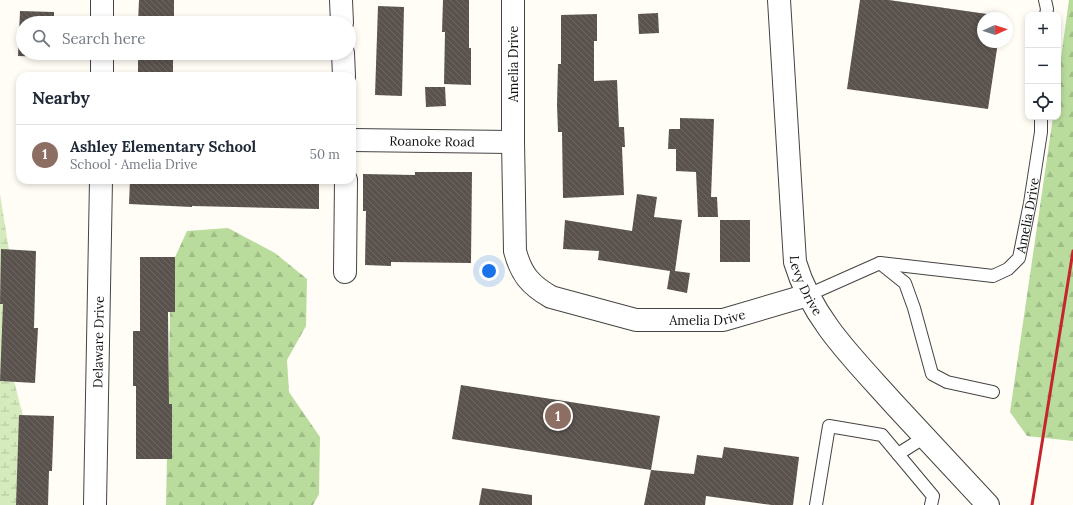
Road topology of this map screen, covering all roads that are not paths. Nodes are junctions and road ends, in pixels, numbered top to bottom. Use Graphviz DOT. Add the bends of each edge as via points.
graph roads {
  1 [pos="102,0"];
  2 [pos="341,0"];
  3 [pos="513,0"];
  4 [pos="779,0"];
  5 [pos="1044,0"];
  6 [pos="1046,12"];
  7 [pos="102,16"];
  8 [pos="342,16"];
  9 [pos="102,60"];
  10 [pos="343,60"];
  11 [pos="102,72"];
  12 [pos="344,72"];
  13 [pos="1041,120"];
  14 [pos="356,140"];
  15 [pos="513,142"];
  16 [pos="101,184"];
  17 [pos="346,184"];
  18 [pos="880,263"];
  19 [pos="345,272"];
  20 [pos="808,295"];
  21 [pos="993,392"];
  22 [pos="925,437"];
  23 [pos="898,454"];
  24 [pos="971,497"];
  25 [pos="96,505"];
  26 [pos="816,505"];
  27 [pos="931,505"];
  28 [pos="988,505"];
  1 -- 7 [label="street"];
  2 -- 8 [label="street"];
  3 -- 15 [label="street, Amelia Drive"];
  4 -- 20 [label="street, Levy Drive" via="795,262"];
  5 -- 6 [label="lane"];
  9 -- 11 [label="street"];
  10 -- 12 [label="street"];
  13 -- 18 [label="lane, Amelia Drive" via="1030,203 1019,258 1008,269 993,276"];
  14 -- 15 [label="street, Roanoke Road"];
  15 -- 20 [label="street, Amelia Drive" via="515,251 518,264 528,280 538,290 551,297 636,320 723,320"];
  16 -- 25 [label="street, Delaware Drive"];
  17 -- 19 [label="street"];
  18 -- 20 [label="lane, Amelia Drive"];
  18 -- 21 [label="lane" via="905,284 932,374 947,382"];
  20 -- 22 [label="street, Levy Drive" via="842,347"];
  22 -- 23 [label="lane"];
  22 -- 24 [label="street, Levy Drive"];
  23 -- 26 [label="lane" via="882,435 829,426"];
  23 -- 27 [label="lane" via="933,496"];
  24 -- 28 [label="street, Levy Drive"];
}
